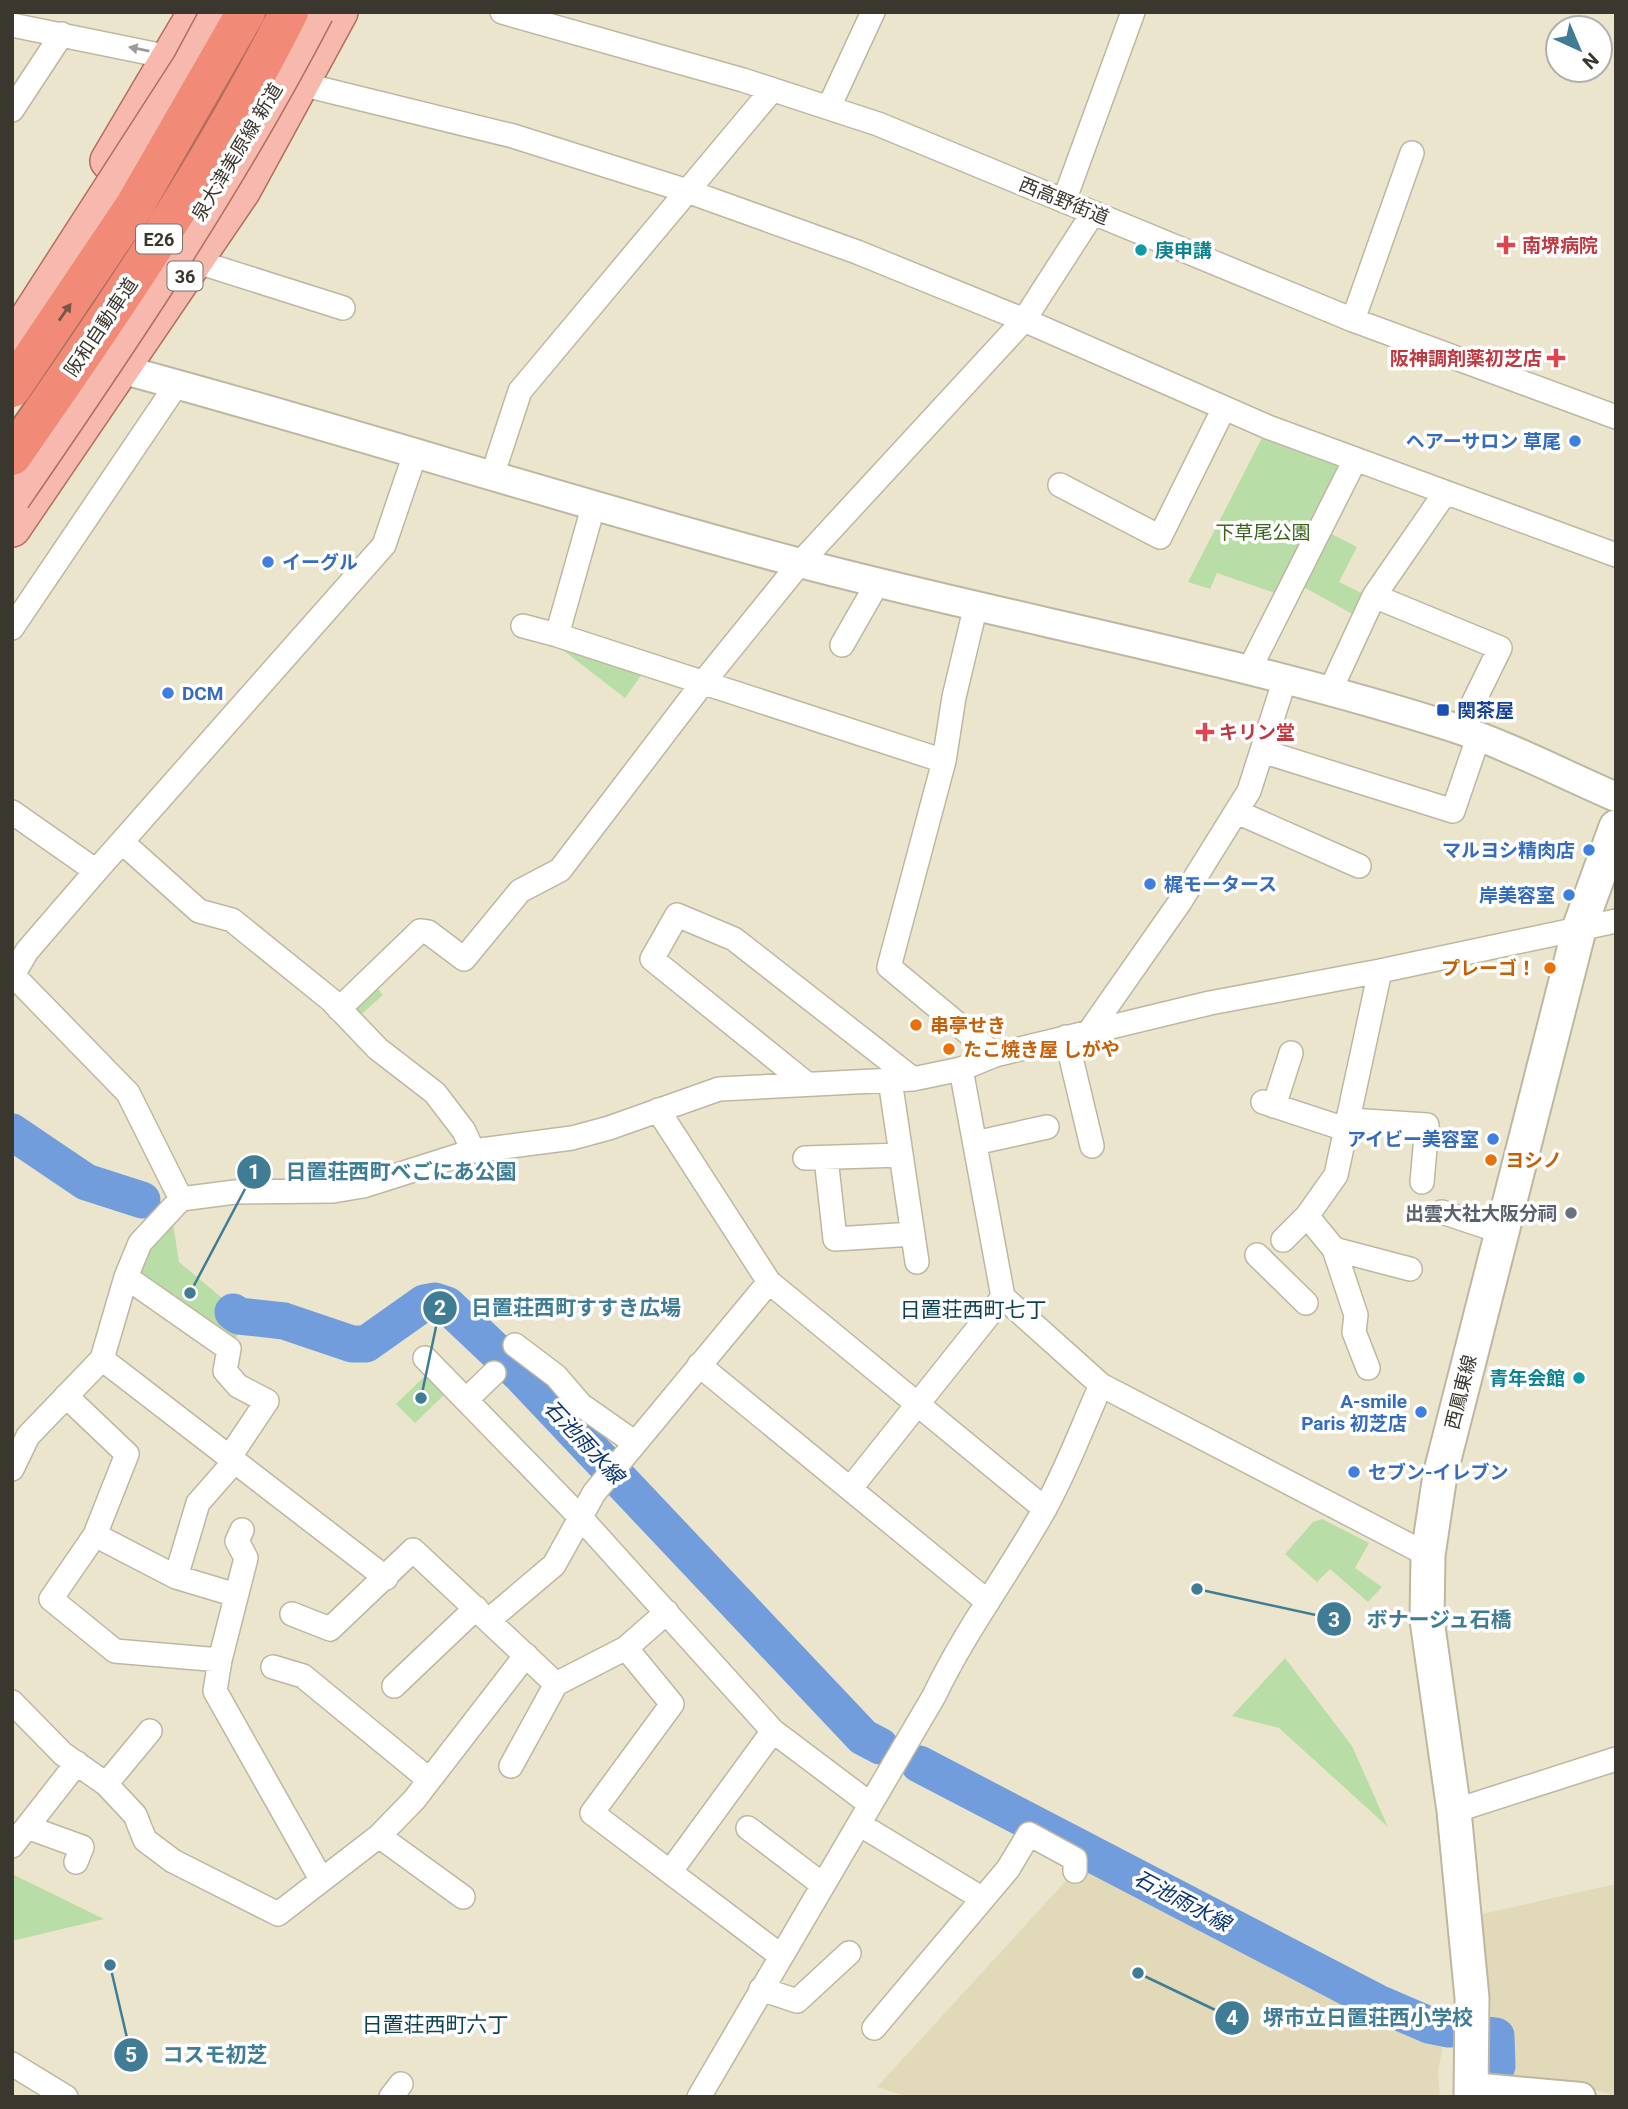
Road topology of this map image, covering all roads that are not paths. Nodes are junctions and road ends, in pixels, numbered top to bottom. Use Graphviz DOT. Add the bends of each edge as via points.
graph roads {
  1 [pos="197,12"];
  2 [pos="220,12"];
  3 [pos="246,12"];
  4 [pos="289,12"];
  5 [pos="315,12"];
  6 [pos="339,12"];
  7 [pos="502,12"];
  8 [pos="873,12"];
  9 [pos="1133,12"];
  10 [pos="12,25"];
  11 [pos="62,34"];
  12 [pos="173,57"];
  13 [pos="301,84"];
  14 [pos="772,90"];
  15 [pos="829,107"];
  16 [pos="12,110"];
  17 [pos="1412,153"];
  18 [pos="687,191"];
  19 [pos="1064,201"];
  20 [pos="1093,213"];
  21 [pos="195,261"];
  22 [pos="343,308"];
  23 [pos="12,312"];
  24 [pos="1024,320"];
  25 [pos="1353,320"];
  26 [pos="12,342"];
  27 [pos="123,368"];
  28 [pos="177,384"];
  29 [pos="12,388"];
  30 [pos="1224,408"];
  31 [pos="1616,417"];
  32 [pos="415,454"];
  33 [pos="12,456"];
  34 [pos="1355,460"];
  35 [pos="492,476"];
  36 [pos="1060,485"];
  37 [pos="1445,493"];
  38 [pos="12,497"];
  39 [pos="594,505"];
  40 [pos="12,528"];
  41 [pos="1616,555"];
  42 [pos="800,563"];
  43 [pos="878,582"];
  44 [pos="1374,596"];
  45 [pos="976,606"];
  46 [pos="523,626"];
  47 [pos="12,628"];
  48 [pos="557,635"];
  49 [pos="842,645"];
  50 [pos="1249,670"];
  51 [pos="1285,679"];
  52 [pos="702,684"];
  53 [pos="1330,691"];
  54 [pos="1469,734"];
  55 [pos="1262,751"];
  56 [pos="944,761"];
  57 [pos="1616,797"];
  58 [pos="12,812"];
  59 [pos="1237,812"];
  60 [pos="1616,827"];
  61 [pos="122,842"];
  62 [pos="1359,866"];
  63 [pos="96,871"];
  64 [pos="1616,920"];
  65 [pos="1580,926"];
  66 [pos="1380,971"];
  67 [pos="339,1009"];
  68 [pos="1089,1032"];
  69 [pos="1066,1037"];
  70 [pos="1291,1053"];
  71 [pos="995,1055"];
  72 [pos="961,1069"];
  73 [pos="902,1079"];
  74 [pos="807,1084"];
  75 [pos="658,1110"];
  76 [pos="1349,1125"];
  77 [pos="1047,1127"];
  78 [pos="975,1143"];
  79 [pos="1092,1146"];
  80 [pos="473,1151"];
  81 [pos="901,1155"];
  82 [pos="1422,1182"];
  83 [pos="181,1199"];
  84 [pos="1442,1212"];
  85 [pos="1307,1216"];
  86 [pos="1502,1232"];
  87 [pos="913,1234"];
  88 [pos="1283,1240"];
  89 [pos="1334,1249"];
  90 [pos="1257,1255"];
  91 [pos="917,1262"];
  92 [pos="1410,1269"];
  93 [pos="125,1277"];
  94 [pos="769,1282"];
  95 [pos="1003,1297"];
  96 [pos="1306,1303"];
  97 [pos="515,1345"];
  98 [pos="425,1358"];
  99 [pos="102,1359"];
  100 [pos="699,1365"];
  101 [pos="1368,1368"];
  102 [pos="494,1373"];
  103 [pos="1101,1385"];
  104 [pos="66,1396"];
  105 [pos="466,1400"];
  106 [pos="916,1403"];
  107 [pos="20,1431"];
  108 [pos="635,1443"];
  109 [pos="232,1460"];
  110 [pos="12,1469"];
  111 [pos="850,1489"];
  112 [pos="1045,1509"];
  113 [pos="581,1518"];
  114 [pos="242,1530"];
  115 [pos="95,1535"];
  116 [pos="1428,1555"];
  117 [pos="176,1577"];
  118 [pos="386,1578"];
  119 [pos="236,1595"];
  120 [pos="988,1602"];
  121 [pos="667,1612"];
  122 [pos="292,1614"];
  123 [pos="482,1614"];
  124 [pos="626,1648"];
  125 [pos="526,1655"];
  126 [pos="220,1660"];
  127 [pos="273,1667"];
  128 [pos="556,1684"];
  129 [pos="394,1686"];
  130 [pos="12,1702"];
  131 [pos="150,1731"];
  132 [pos="773,1731"];
  133 [pos="1616,1759"];
  134 [pos="78,1763"];
  135 [pos="511,1766"];
  136 [pos="427,1779"];
  137 [pos="106,1784"];
  138 [pos="1454,1811"];
  139 [pos="864,1814"];
  140 [pos="27,1827"];
  141 [pos="748,1828"];
  142 [pos="379,1836"];
  143 [pos="12,1846"];
  144 [pos="76,1862"];
  145 [pos="1074,1871"];
  146 [pos="670,1872"];
  147 [pos="321,1879"];
  148 [pos="823,1885"];
  149 [pos="463,1897"];
  150 [pos="983,1899"];
  151 [pos="849,1953"];
  152 [pos="780,1956"];
  153 [pos="761,1989"];
  154 [pos="874,2028"];
  155 [pos="12,2064"];
  156 [pos="1472,2092"];
  157 [pos="66,2097"];
  158 [pos="699,2097"];
  159 [pos="1581,2097"];
  1 -- 12 [label="main road"];
  2 -- 26 [label="main road, bridge" via="191,66"];
  29 -- 3 [label="highway, 阪和自動車道 / E26, one-way, bridge" via="135,205"];
  4 -- 33 [label="highway, 阪和自動車道 / E26, bridge" via="229,127 168,226"];
  5 -- 38 [label="main road, 泉大津美原線 新道 / 36, bridge" via="173,260"];
  6 -- 13 [label="main road, 36"];
  7 -- 14 [label="street, 西高野街道"];
  8 -- 15 [label="street"];
  9 -- 19 [label="street"];
  10 -- 11 [label="street"];
  12 -- 11 [label="street, one-way"];
  11 -- 16 [label="street"];
  12 -- 13 [label="street"];
  12 -- 23 [label="main road"];
  13 -- 18 [label="street" via="513,136"];
  13 -- 21 [label="main road, 36" via="243,190"];
  14 -- 15 [label="street, 西高野街道"];
  14 -- 18 [label="street"];
  15 -- 19 [label="street, 西高野街道"];
  17 -- 25 [label="street"];
  18 -- 24 [label="street" via="857,252"];
  18 -- 35 [label="street" via="520,391"];
  19 -- 20 [label="street, 西高野街道"];
  20 -- 24 [label="street"];
  20 -- 25 [label="street, 西高野街道"];
  21 -- 22 [label="street"];
  21 -- 27 [label="main road, 36"];
  24 -- 30 [label="street"];
  24 -- 42 [label="street"];
  25 -- 31 [label="street, 西高野街道"];
  26 -- 27 [label="street"];
  27 -- 28 [label="street"];
  27 -- 40 [label="main road, 36"];
  28 -- 32 [label="street"];
  28 -- 47 [label="street"];
  30 -- 34 [label="street"];
  30 -- 36 [label="street" via="1160,537"];
  32 -- 35 [label="street"];
  32 -- 61 [label="street" via="384,545"];
  34 -- 37 [label="street"];
  34 -- 50 [label="street"];
  35 -- 39 [label="street"];
  37 -- 41 [label="street"];
  37 -- 44 [label="street"];
  39 -- 42 [label="street"];
  39 -- 48 [label="street"];
  42 -- 43 [label="street"];
  42 -- 52 [label="street"];
  43 -- 45 [label="street"];
  43 -- 49 [label="street"];
  44 -- 53 [label="street"];
  44 -- 54 [label="street" via="1500,648"];
  45 -- 50 [label="street"];
  45 -- 56 [label="street"];
  46 -- 48 [label="street"];
  48 -- 52 [label="street"];
  50 -- 51 [label="street"];
  51 -- 53 [label="street"];
  51 -- 55 [label="street"];
  52 -- 56 [label="street"];
  52 -- 67 [label="street" via="559,870 520,891 472,953 464,959 420,931"];
  53 -- 54 [label="street"];
  54 -- 55 [label="street" via="1453,811"];
  54 -- 57 [label="street"];
  55 -- 59 [label="street" via="1250,791"];
  56 -- 71 [label="street" via="889,967"];
  58 -- 63 [label="street"];
  59 -- 62 [label="street"];
  59 -- 68 [label="street"];
  60 -- 65 [label="main road, 西鳳東線"];
  61 -- 63 [label="street"];
  61 -- 67 [label="street" via="199,911 232,920"];
  63 -- 83 [label="street" via="27,951 13,975 128,1093"];
  64 -- 65 [label="street"];
  65 -- 66 [label="street"];
  65 -- 86 [label="main road, 西鳳東線"];
  66 -- 68 [label="street" via="1210,1003"];
  66 -- 76 [label="street"];
  67 -- 80 [label="street" via="379,1049 435,1093"];
  68 -- 69 [label="street"];
  69 -- 71 [label="street"];
  69 -- 79 [label="street"];
  70 -- 76 [label="street" via="1269,1104"];
  71 -- 72 [label="street"];
  72 -- 73 [label="street"];
  72 -- 78 [label="street"];
  73 -- 74 [label="street"];
  73 -- 74 [label="street" via="734,939 677,915 652,959"];
  73 -- 81 [label="street"];
  74 -- 75 [label="street" via="719,1088"];
  75 -- 80 [label="street" via="572,1138"];
  75 -- 94 [label="street"];
  76 -- 82 [label="street" via="1427,1125"];
  76 -- 85 [label="street" via="1336,1175"];
  77 -- 78 [label="street"];
  78 -- 95 [label="street"];
  80 -- 83 [label="street" via="333,1191 235,1192"];
  81 -- 87 [label="street"];
  81 -- 87 [label="street" via="816,1158 835,1239"];
  83 -- 93 [label="street" via="140,1243"];
  84 -- 86 [label="street"];
  85 -- 88 [label="street"];
  85 -- 89 [label="street"];
  86 -- 116 [label="main road, 西鳳東線" via="1440,1475"];
  87 -- 91 [label="street"];
  89 -- 92 [label="street"];
  89 -- 101 [label="street" via="1356,1315 1354,1332"];
  90 -- 96 [label="street"];
  93 -- 99 [label="street"];
  93 -- 109 [label="street" via="229,1349 225,1371 238,1386 267,1401"];
  94 -- 100 [label="street"];
  94 -- 106 [label="street"];
  95 -- 103 [label="street"];
  95 -- 106 [label="street"];
  97 -- 108 [label="street" via="556,1376 581,1405"];
  98 -- 105 [label="street"];
  99 -- 104 [label="street"];
  99 -- 109 [label="street"];
  100 -- 108 [label="street"];
  100 -- 111 [label="street"];
  102 -- 105 [label="street"];
  103 -- 112 [label="street"];
  103 -- 116 [label="street"];
  104 -- 107 [label="street"];
  104 -- 115 [label="street" via="127,1454"];
  105 -- 113 [label="street"];
  106 -- 111 [label="street"];
  106 -- 112 [label="street"];
  107 -- 110 [label="street"];
  108 -- 113 [label="street" via="594,1493"];
  109 -- 117 [label="street" via="198,1503"];
  109 -- 118 [label="street"];
  111 -- 120 [label="street"];
  112 -- 120 [label="street"];
  113 -- 121 [label="street"];
  113 -- 123 [label="street" via="554,1565"];
  114 -- 119 [label="street" via="237,1541 246,1558"];
  115 -- 117 [label="street"];
  115 -- 126 [label="street" via="51,1599 116,1651"];
  116 -- 138 [label="main road, 西鳳東線" via="1427,1620"];
  117 -- 119 [label="street"];
  118 -- 122 [label="street" via="330,1629"];
  118 -- 123 [label="street" via="413,1550"];
  119 -- 126 [label="street"];
  120 -- 139 [label="street" via="957,1648"];
  121 -- 124 [label="street"];
  121 -- 132 [label="street"];
  123 -- 125 [label="street"];
  123 -- 129 [label="street"];
  124 -- 128 [label="street"];
  124 -- 146 [label="street" via="672,1704 592,1814"];
  125 -- 128 [label="street"];
  125 -- 136 [label="street"];
  126 -- 147 [label="street" via="215,1691"];
  127 -- 136 [label="street" via="303,1676"];
  128 -- 135 [label="street"];
  130 -- 134 [label="street" via="63,1754"];
  131 -- 137 [label="street"];
  132 -- 139 [label="street"];
  132 -- 146 [label="street"];
  133 -- 138 [label="street"];
  134 -- 137 [label="street"];
  134 -- 140 [label="street"];
  136 -- 142 [label="street" via="414,1800"];
  137 -- 147 [label="street" via="135,1815 145,1840 173,1861 278,1914"];
  138 -- 156 [label="main road, 西鳳東線" via="1472,1997"];
  139 -- 148 [label="street"];
  139 -- 150 [label="street"];
  140 -- 143 [label="street"];
  140 -- 144 [label="street" via="82,1847"];
  141 -- 148 [label="street"];
  142 -- 147 [label="street"];
  142 -- 149 [label="street"];
  145 -- 150 [label="street" via="1075,1859 1029,1834"];
  146 -- 152 [label="street"];
  148 -- 152 [label="street"];
  150 -- 154 [label="street"];
  151 -- 153 [label="street" via="797,2001"];
  152 -- 153 [label="street"];
  153 -- 158 [label="street"];
  155 -- 157 [label="street"];
  156 -- 159 [label="street"];
}
